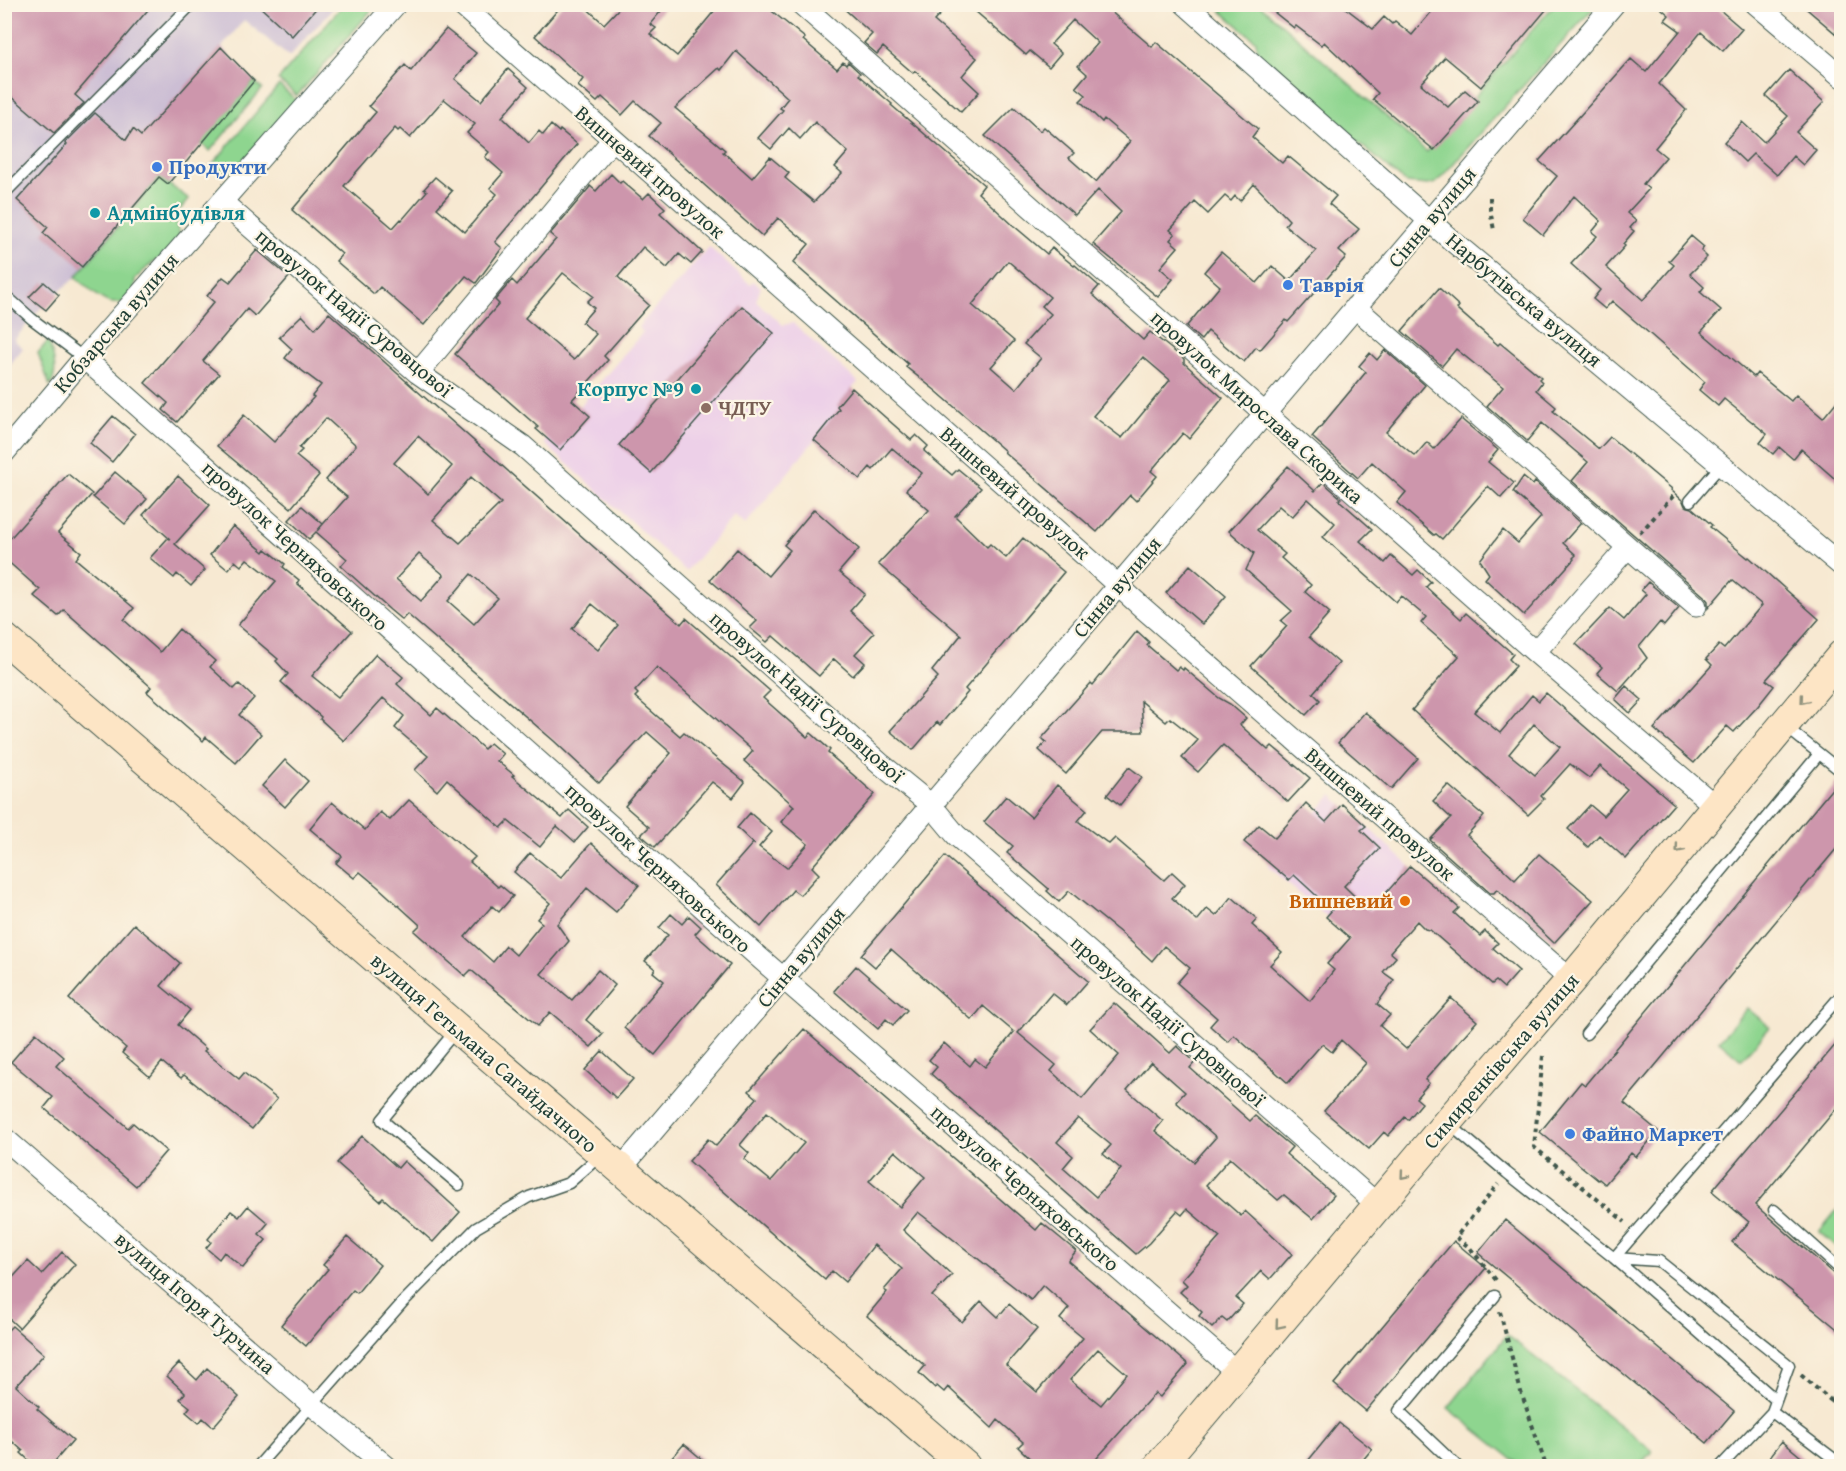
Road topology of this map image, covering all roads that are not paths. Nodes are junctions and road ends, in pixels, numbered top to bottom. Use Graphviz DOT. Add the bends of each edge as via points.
graph roads {
  1 [pos="192,4"];
  2 [pos="396,4"];
  3 [pos="460,4"];
  4 [pos="801,4"];
  5 [pos="1185,4"];
  6 [pos="1614,4"];
  7 [pos="1756,4"];
  8 [pos="1842,77"];
  9 [pos="613,139"];
  10 [pos="4,194"];
  11 [pos="222,202"];
  12 [pos="1430,220"];
  13 [pos="4,294"];
  14 [pos="1355,308"];
  15 [pos="84,358"];
  16 [pos="418,372"];
  17 [pos="1264,414"];
  18 [pos="4,453"];
  19 [pos="1721,465"];
  20 [pos="1690,501"];
  21 [pos="1628,548"];
  22 [pos="1842,566"];
  23 [pos="1118,586"];
  24 [pos="1696,606"];
  25 [pos="4,638"];
  26 [pos="1535,652"];
  27 [pos="1842,655"];
  28 [pos="1784,724"];
  29 [pos="1820,754"];
  30 [pos="1842,772"];
  31 [pos="931,805"];
  32 [pos="1715,806"];
  33 [pos="783,978"];
  34 [pos="1572,980"];
  35 [pos="1842,994"];
  36 [pos="457,1029"];
  37 [pos="1586,1034"];
  38 [pos="1447,1123"];
  39 [pos="4,1138"];
  40 [pos="611,1162"];
  41 [pos="459,1185"];
  42 [pos="1379,1206"];
  43 [pos="1774,1210"];
  44 [pos="1614,1258"];
  45 [pos="1842,1271"];
  46 [pos="1495,1296"];
  47 [pos="1238,1373"];
  48 [pos="1776,1401"];
  49 [pos="312,1405"];
  50 [pos="1772,1412"];
  51 [pos="1723,1464"];
  52 [pos="1842,1465"];
  53 [pos="258,1467"];
  54 [pos="386,1467"];
  55 [pos="965,1467"];
  56 [pos="1159,1467"];
  57 [pos="1457,1467"];
  1 -- 10 [label="lane"];
  2 -- 11 [label="street, Кобзарська вулиця"];
  3 -- 9 [label="street, Вишневий провулок"];
  4 -- 17 [label="street, провулок Мирослава Скорика"];
  5 -- 12 [label="street, Нарбутівська вулиця"];
  6 -- 12 [label="street, Сінна вулиця"];
  7 -- 8 [label="street"];
  9 -- 16 [label="street"];
  9 -- 23 [label="street, Вишневий провулок"];
  11 -- 15 [label="street, Кобзарська вулиця"];
  11 -- 16 [label="street, провулок Надії Суровцової"];
  12 -- 14 [label="street, Сінна вулиця"];
  12 -- 19 [label="street, Нарбутівська вулиця"];
  13 -- 15 [label="lane"];
  14 -- 17 [label="street, Сінна вулиця"];
  14 -- 21 [label="street"];
  15 -- 18 [label="street, Кобзарська вулиця"];
  15 -- 33 [label="street, провулок Черняховського"];
  16 -- 31 [label="street, провулок Надії Суровцової" via="523,447"];
  17 -- 23 [label="street, Сінна вулиця"];
  17 -- 26 [label="street, провулок Мирослава Скорика"];
  19 -- 20 [label="lane"];
  19 -- 22 [label="street, Нарбутівська вулиця"];
  21 -- 24 [label="street"];
  21 -- 26 [label="street"];
  23 -- 31 [label="street, Сінна вулиця"];
  23 -- 34 [label="street, Вишневий провулок"];
  25 -- 36 [label="main road, вулиця Гетьмана Сагайдачного"];
  26 -- 32 [label="street, провулок Мирослава Скорика"];
  27 -- 28 [label="main road, Симиренківська вулиця, one-way"];
  28 -- 29 [label="lane"];
  28 -- 32 [label="main road, Симиренківська вулиця"];
  29 -- 30 [label="lane"];
  29 -- 37 [label="lane"];
  31 -- 33 [label="street, Сінна вулиця"];
  31 -- 42 [label="street, провулок Надії Суровцової" via="956,835"];
  32 -- 34 [label="main road, Симиренківська вулиця, one-way"];
  33 -- 40 [label="street, Сінна вулиця"];
  33 -- 47 [label="street, провулок Черняховського"];
  34 -- 38 [label="main road, Симиренківська вулиця"];
  35 -- 44 [label="lane"];
  36 -- 40 [label="main road, вулиця Гетьмана Сагайдачного"];
  36 -- 41 [label="lane" via="382,1120"];
  38 -- 42 [label="main road, Симиренківська вулиця, one-way"];
  38 -- 44 [label="lane"];
  39 -- 49 [label="street, вулиця Ігоря Турчина"];
  40 -- 49 [label="lane" via="529,1197 476,1228 403,1302"];
  40 -- 55 [label="main road, вулиця Гетьмана Сагайдачного"];
  42 -- 47 [label="main road, Симиренківська вулиця, one-way"];
  43 -- 45 [label="lane"];
  44 -- 48 [label="lane"];
  44 -- 48 [label="lane" via="1659,1261 1789,1365"];
  46 -- 57 [label="lane" via="1399,1411"];
  47 -- 56 [label="main road, Симиренківська вулиця"];
  48 -- 50 [label="lane"];
  49 -- 53 [label="lane"];
  49 -- 54 [label="street, вулиця Ігоря Турчина"];
  50 -- 51 [label="lane"];
  50 -- 52 [label="lane"];
}
